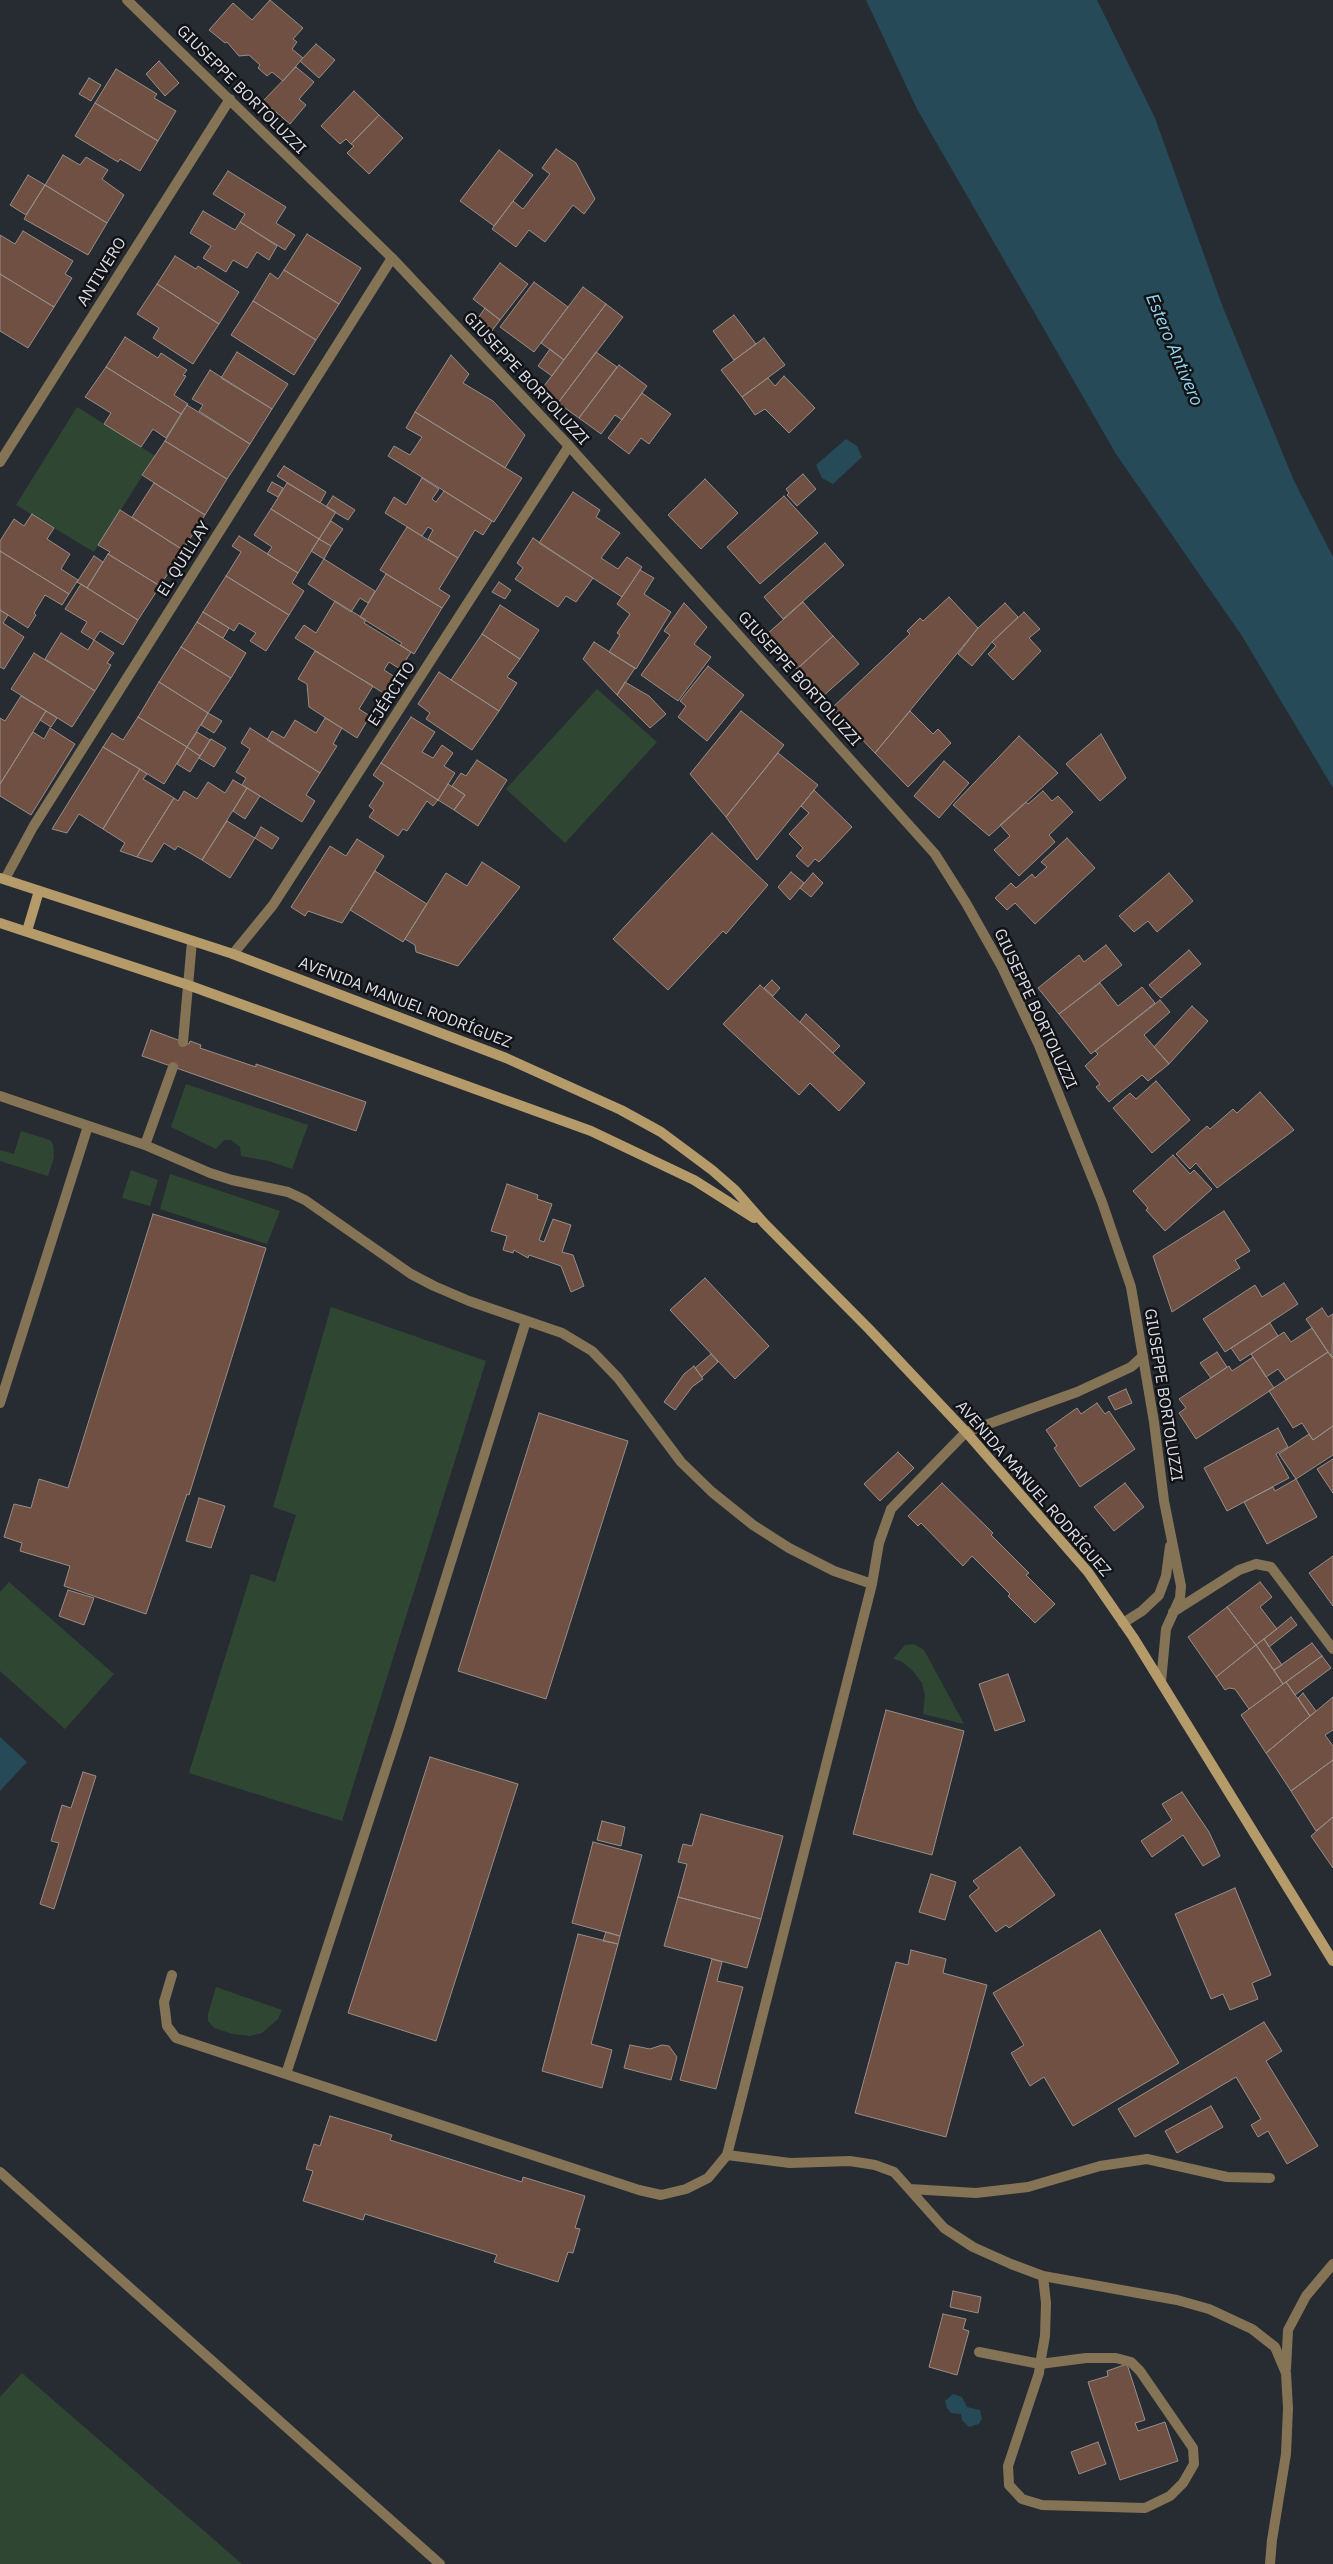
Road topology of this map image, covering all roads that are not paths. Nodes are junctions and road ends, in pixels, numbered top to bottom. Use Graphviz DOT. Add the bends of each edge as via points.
graph roads {
  1 [pos="128,0"];
  2 [pos="230,99"];
  3 [pos="392,258"];
  4 [pos="570,446"];
  5 [pos="0,462"];
  6 [pos="2,878"];
  7 [pos="39,891"];
  8 [pos="0,923"];
  9 [pos="27,931"];
  10 [pos="192,941"];
  11 [pos="233,954"];
  12 [pos="188,985"];
  13 [pos="183,1042"];
  14 [pos="173,1067"];
  15 [pos="0,1096"];
  16 [pos="88,1126"];
  17 [pos="145,1145"];
  18 [pos="764,1223"];
  19 [pos="526,1321"];
  20 [pos="1143,1356"];
  21 [pos="0,1403"];
  22 [pos="966,1432"];
  23 [pos="1171,1540"];
  24 [pos="872,1584"];
  25 [pos="1173,1612"];
  26 [pos="1123,1623"];
  27 [pos="1333,1649"];
  28 [pos="1161,1682"];
  29 [pos="1333,1961"];
  30 [pos="172,1975"];
  31 [pos="286,2074"];
  32 [pos="727,2155"];
  33 [pos="0,2172"];
  34 [pos="1270,2178"];
  35 [pos="910,2189"];
  36 [pos="1333,2264"];
  37 [pos="1043,2276"];
  38 [pos="979,2352"];
  39 [pos="1040,2364"];
  40 [pos="1286,2373"];
  41 [pos="440,2564"];
  42 [pos="1270,2564"];
  1 -- 2 [label="street, GIUSEPPE BORTOLUZZI"];
  2 -- 3 [label="street, GIUSEPPE BORTOLUZZI"];
  2 -- 5 [label="street, ANTIVERO"];
  3 -- 4 [label="street, GIUSEPPE BORTOLUZZI"];
  3 -- 6 [label="street, EL QUILLAY"];
  4 -- 11 [label="street, EJÉRCITO" via="273,905"];
  4 -- 20 [label="street, GIUSEPPE BORTOLUZZI" via="930,848 966,903 1002,967 1038,1043 1102,1202 1131,1287"];
  6 -- 7 [label="main road, AVENIDA MANUEL RODRÍGUEZ"];
  7 -- 9 [label="main road"];
  7 -- 10 [label="main road, AVENIDA MANUEL RODRÍGUEZ"];
  8 -- 9 [label="main road, AVENIDA MANUEL RODRÍGUEZ"];
  9 -- 12 [label="main road, AVENIDA MANUEL RODRÍGUEZ"];
  10 -- 11 [label="main road, AVENIDA MANUEL RODRÍGUEZ"];
  10 -- 12 [label="street"];
  11 -- 18 [label="main road, AVENIDA MANUEL RODRÍGUEZ" via="506,1058 621,1110 694,1155 735,1190"];
  12 -- 13 [label="street"];
  12 -- 18 [label="main road, AVENIDA MANUEL RODRÍGUEZ" via="591,1131 694,1180"];
  14 -- 17 [label="street"];
  15 -- 16 [label="street"];
  16 -- 17 [label="street"];
  16 -- 21 [label="street"];
  17 -- 19 [label="street" via="217,1176 288,1192 305,1200 411,1274 469,1301"];
  18 -- 22 [label="main road, AVENIDA MANUEL RODRÍGUEZ"];
  19 -- 24 [label="street" via="562,1332 592,1351 618,1378 681,1462 753,1525 834,1571"];
  19 -- 31 [label="street" via="402,1719"];
  20 -- 22 [label="street" via="1131,1367 1078,1392"];
  20 -- 23 [label="street, GIUSEPPE BORTOLUZZI"];
  22 -- 24 [label="street" via="892,1509 879,1543"];
  22 -- 26 [label="main road, AVENIDA MANUEL RODRÍGUEZ" via="1088,1572"];
  23 -- 25 [label="street" via="1181,1586 1180,1598"];
  23 -- 26 [label="street" via="1166,1576 1159,1595"];
  24 -- 32 [label="street"];
  25 -- 27 [label="street" via="1239,1570 1256,1564 1271,1567"];
  25 -- 28 [label="street" via="1166,1629"];
  26 -- 28 [label="main road, AVENIDA MANUEL RODRÍGUEZ"];
  28 -- 29 [label="main road, AVENIDA MANUEL RODRÍGUEZ"];
  30 -- 31 [label="street" via="164,2002 167,2026 176,2038"];
  31 -- 32 [label="street" via="661,2195 686,2189 708,2178"];
  32 -- 35 [label="street" via="790,2162 875,2165 894,2172"];
  33 -- 41 [label="street"];
  34 -- 35 [label="street" via="1227,2177 1147,2159 1100,2166 1028,2187 976,2193"];
  35 -- 37 [label="street" via="944,2228 973,2246"];
  36 -- 40 [label="street" via="1306,2296 1288,2330"];
  37 -- 39 [label="street" via="1046,2320"];
  37 -- 40 [label="street" via="1143,2293 1209,2309 1252,2328 1275,2347"];
  38 -- 39 [label="street"];
  39 -- 39 [label="street" via="1008,2466 1009,2485 1022,2499 1042,2505 1145,2508 1170,2496 1183,2483 1194,2464 1193,2448 1131,2362 1116,2358 1086,2358"];
  40 -- 42 [label="street" via="1286,2454"];
}
